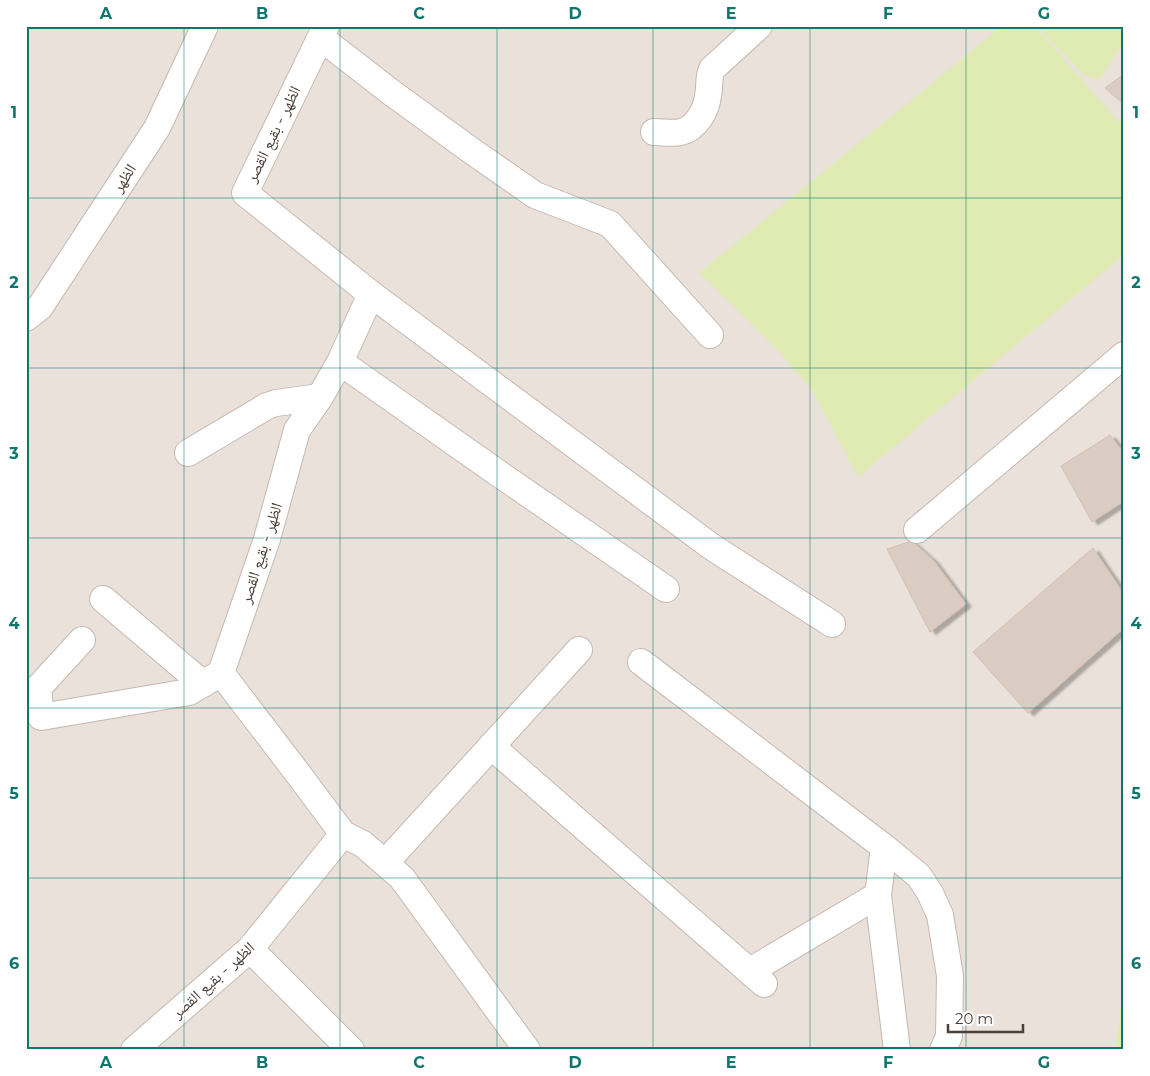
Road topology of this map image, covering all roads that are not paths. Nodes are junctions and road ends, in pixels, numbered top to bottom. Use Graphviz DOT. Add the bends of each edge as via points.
graph roads {
  1 [pos="205,26"];
  2 [pos="758,26"];
  3 [pos="324,32"];
  4 [pos="654,132"];
  5 [pos="370,294"];
  6 [pos="26,318"];
  7 [pos="710,336"];
  8 [pos="1124,355"];
  9 [pos="340,362"];
  10 [pos="320,397"];
  11 [pos="188,453"];
  12 [pos="917,530"];
  13 [pos="666,589"];
  14 [pos="102,599"];
  15 [pos="832,624"];
  16 [pos="82,640"];
  17 [pos="579,650"];
  18 [pos="640,662"];
  19 [pos="212,679"];
  20 [pos="491,746"];
  21 [pos="343,834"];
  22 [pos="884,847"];
  23 [pos="385,863"];
  24 [pos="878,895"];
  25 [pos="250,948"];
  26 [pos="150,1045"];
  27 [pos="351,1050"];
  28 [pos="527,1050"];
  29 [pos="897,1050"];
  30 [pos="943,1050"];
  1 -- 6 [label="street, الظهر" via="157,128 40,307"];
  2 -- 4 [label="street" via="712,69 705,110 696,122 681,132"];
  3 -- 5 [label="street, الظهر - بقيع القصر" via="245,193"];
  3 -- 7 [label="street" via="392,93 535,195 610,224"];
  5 -- 9 [label="street, الظهر - بقيع القصر"];
  5 -- 15 [label="street" via="712,547"];
  8 -- 12 [label="street"];
  9 -- 10 [label="street, الظهر - بقيع القصر"];
  9 -- 13 [label="street"];
  10 -- 11 [label="street" via="267,406"];
  10 -- 19 [label="street, الظهر - بقيع القصر" via="297,430 267,539"];
  14 -- 19 [label="street"];
  16 -- 19 [label="street" via="38,688 41,717 189,692"];
  17 -- 20 [label="street"];
  18 -- 22 [label="street"];
  19 -- 21 [label="street" via="299,775"];
  20 -- 23 [label="street"];
  20 -- 24 [label="street" via="757,977"];
  21 -- 23 [label="street" via="363,844"];
  21 -- 25 [label="street, الظهر - بقيع القصر"];
  22 -- 24 [label="street"];
  22 -- 30 [label="street" via="919,876 940,915 950,976 949,1036"];
  23 -- 28 [label="street" via="402,878"];
  24 -- 29 [label="street"];
  25 -- 26 [label="street, الظهر - بقيع القصر"];
  25 -- 27 [label="street"];
}
